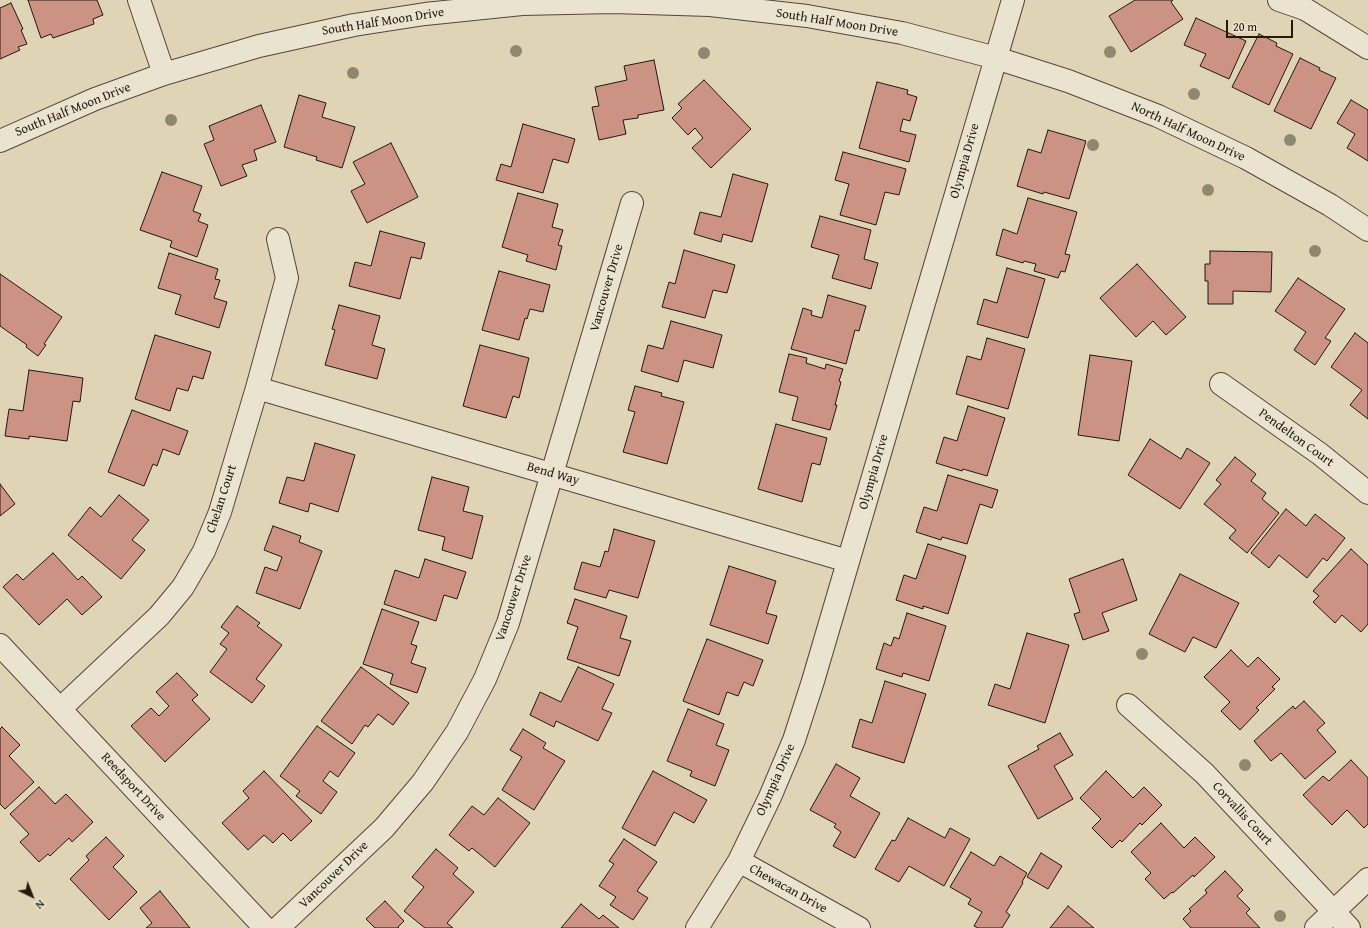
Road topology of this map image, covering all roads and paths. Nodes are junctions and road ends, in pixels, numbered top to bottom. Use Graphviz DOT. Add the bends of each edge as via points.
graph roads {
  1 [pos="139,0"];
  2 [pos="1013,0"];
  3 [pos="1279,0"];
  4 [pos="682,2"];
  5 [pos="1306,4"];
  6 [pos="1368,48"];
  7 [pos="996,58"];
  8 [pos="164,74"];
  9 [pos="0,141"];
  10 [pos="632,203"];
  11 [pos="1368,230"];
  12 [pos="278,239"];
  13 [pos="1221,384"];
  14 [pos="257,388"];
  15 [pos="552,474"];
  16 [pos="1368,493"];
  17 [pos="848,561"];
  18 [pos="0,645"];
  19 [pos="1128,705"];
  20 [pos="60,709"];
  21 [pos="739,861"];
  22 [pos="1368,879"];
  23 [pos="1334,911"];
  24 [pos="265,928"];
  25 [pos="278,928"];
  26 [pos="697,928"];
  27 [pos="859,928"];
  28 [pos="1316,928"];
  29 [pos="1350,928"];
  1 -- 8 [label="street"];
  2 -- 7 [label="street, Olympia Drive"];
  3 -- 5 [label="street"];
  4 -- 7 [label="street, South Half Moon Drive" via="807,16 902,33"];
  4 -- 8 [label="street, South Half Moon Drive" via="530,4 426,14 354,25 259,46"];
  5 -- 6 [label="street"];
  7 -- 11 [label="street, North Half Moon Drive" via="1068,81 1158,116 1246,158 1330,205"];
  7 -- 17 [label="street, Olympia Drive"];
  8 -- 9 [label="street, South Half Moon Drive" via="96,99"];
  10 -- 15 [label="street, Vancouver Drive"];
  12 -- 14 [label="street, Chelan Court" via="287,278"];
  13 -- 16 [label="street, Pendelton Court" via="1320,454"];
  14 -- 15 [label="street, Bend Way"];
  14 -- 20 [label="street, Chelan Court" via="220,512 204,551 183,587 159,616"];
  15 -- 17 [label="street, Bend Way"];
  15 -- 25 [label="street, Vancouver Drive" via="508,623 485,679 456,732 423,782 384,828"];
  17 -- 21 [label="street, Olympia Drive" via="794,740"];
  18 -- 20 [label="street, Reedsport Drive"];
  19 -- 23 [label="street, Corvallis Court" via="1204,774"];
  20 -- 24 [label="street, Reedsport Drive"];
  21 -- 26 [label="street, Olympia Drive"];
  21 -- 27 [label="street, Chewacan Drive"];
  22 -- 23 [label="street"];
  23 -- 28 [label="street"];
  23 -- 29 [label="street, Corvallis Court"];
}
